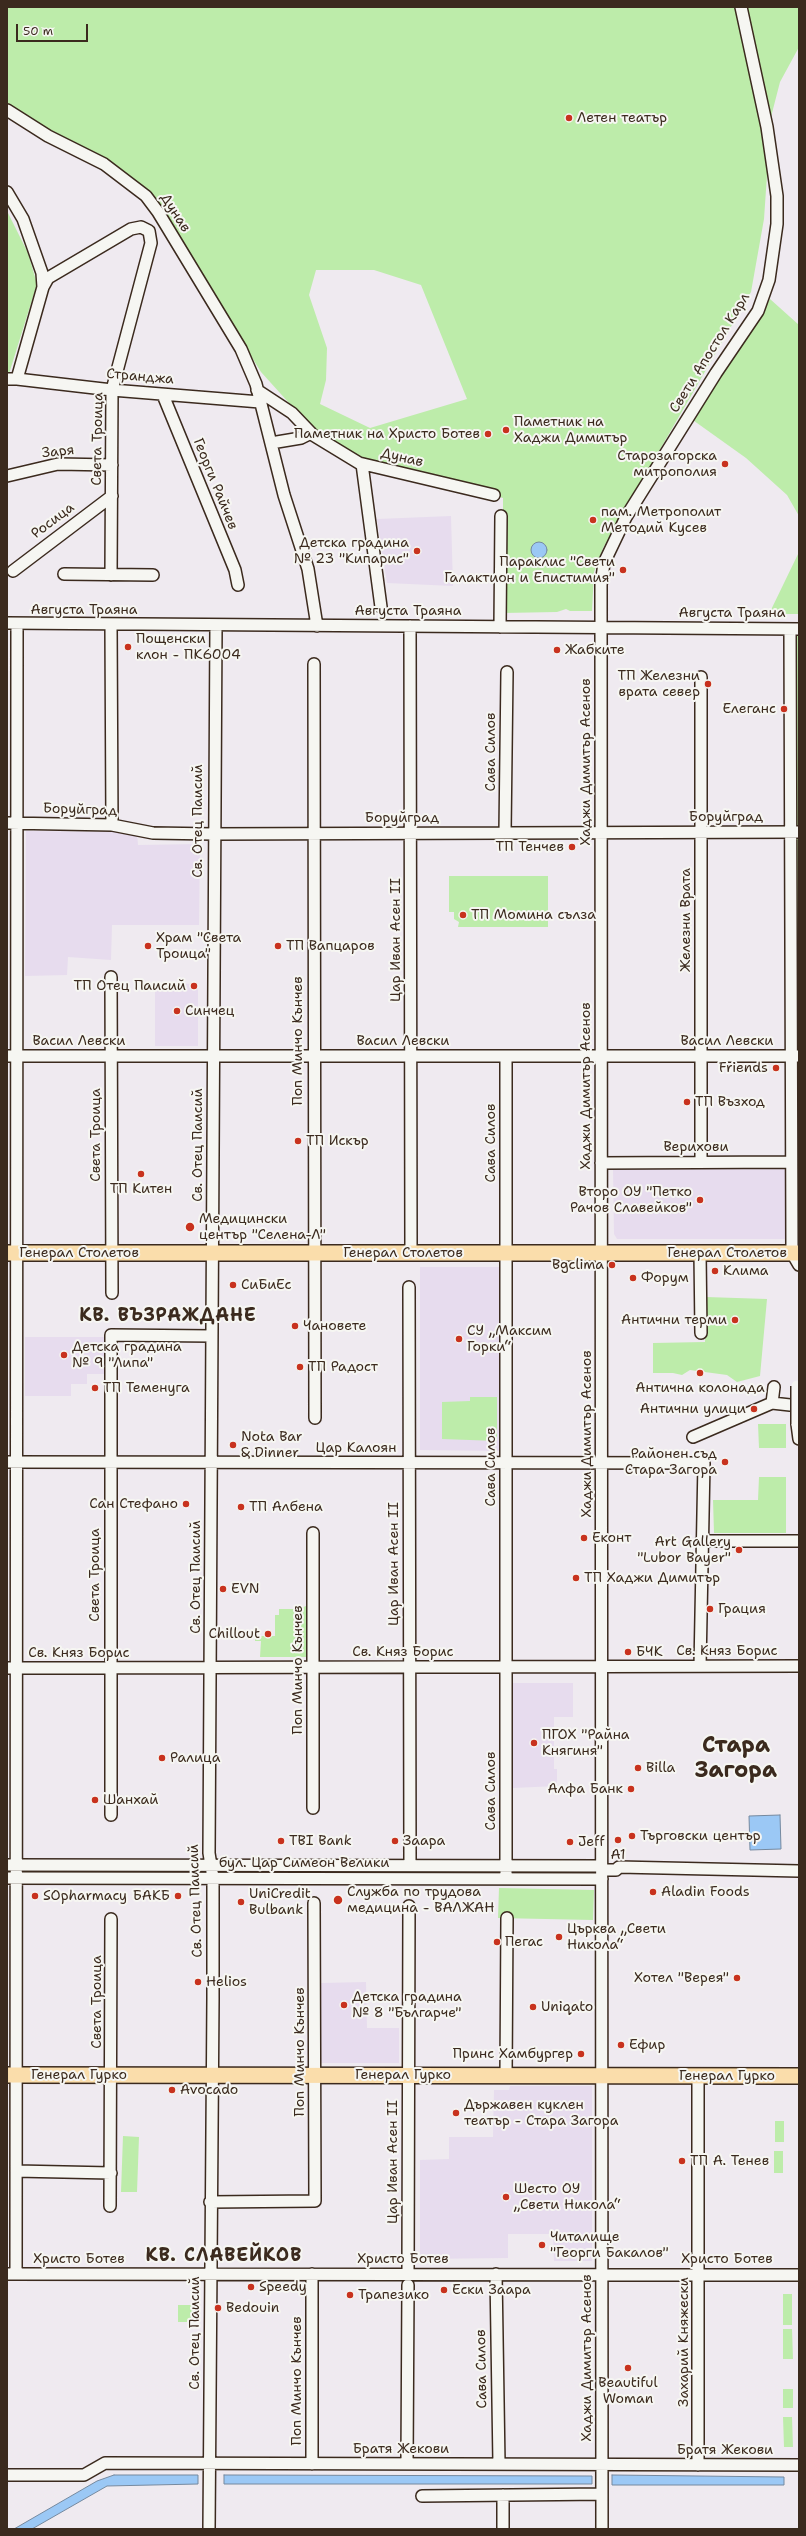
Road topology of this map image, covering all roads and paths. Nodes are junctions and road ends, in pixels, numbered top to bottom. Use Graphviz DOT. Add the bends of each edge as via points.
graph roads {
  1 [pos="741,7"];
  2 [pos="7,110"];
  3 [pos="7,192"];
  4 [pos="43,287"];
  5 [pos="12,379"];
  6 [pos="112,390"];
  7 [pos="258,390"];
  8 [pos="163,395"];
  9 [pos="260,402"];
  10 [pos="311,433"];
  11 [pos="271,443"];
  12 [pos="362,464"];
  13 [pos="112,465"];
  14 [pos="7,476"];
  15 [pos="494,495"];
  16 [pos="112,496"];
  17 [pos="501,516"];
  18 [pos="13,570"];
  19 [pos="64,574"];
  20 [pos="111,575"];
  21 [pos="152,575"];
  22 [pos="238,585"];
  23 [pos="381,606"];
  24 [pos="10,623"];
  25 [pos="110,625"];
  26 [pos="216,625"];
  27 [pos="317,626"];
  28 [pos="410,626"];
  29 [pos="500,627"];
  30 [pos="602,628"];
  31 [pos="795,629"];
  32 [pos="314,664"];
  33 [pos="507,672"];
  34 [pos="701,677"];
  35 [pos="12,824"];
  36 [pos="112,825"];
  37 [pos="505,832"];
  38 [pos="602,832"];
  39 [pos="701,832"];
  40 [pos="794,832"];
  41 [pos="314,833"];
  42 [pos="411,833"];
  43 [pos="213,834"];
  44 [pos="12,839"];
  45 [pos="111,977"];
  46 [pos="12,1056"];
  47 [pos="111,1056"];
  48 [pos="214,1056"];
  49 [pos="313,1056"];
  50 [pos="411,1056"];
  51 [pos="506,1056"];
  52 [pos="602,1056"];
  53 [pos="701,1056"];
  54 [pos="795,1056"];
  55 [pos="701,1162"];
  56 [pos="791,1162"];
  57 [pos="602,1163"];
  58 [pos="12,1252"];
  59 [pos="112,1253"];
  60 [pos="212,1253"];
  61 [pos="314,1253"];
  62 [pos="411,1253"];
  63 [pos="506,1253"];
  64 [pos="601,1253"];
  65 [pos="700,1253"];
  66 [pos="797,1257"];
  67 [pos="409,1288"];
  68 [pos="112,1293"];
  69 [pos="701,1333"];
  70 [pos="212,1336"];
  71 [pos="798,1382"];
  72 [pos="774,1387"];
  73 [pos="772,1403"];
  74 [pos="799,1406"];
  75 [pos="315,1418"];
  76 [pos="693,1437"];
  77 [pos="799,1439"];
  78 [pos="12,1462"];
  79 [pos="110,1462"];
  80 [pos="212,1462"];
  81 [pos="409,1463"];
  82 [pos="506,1463"];
  83 [pos="602,1463"];
  84 [pos="313,1533"];
  85 [pos="701,1541"];
  86 [pos="799,1541"];
  87 [pos="602,1666"];
  88 [pos="700,1666"];
  89 [pos="799,1666"];
  90 [pos="313,1667"];
  91 [pos="409,1667"];
  92 [pos="506,1667"];
  93 [pos="12,1668"];
  94 [pos="111,1668"];
  95 [pos="210,1668"];
  96 [pos="313,1808"];
  97 [pos="111,1815"];
  98 [pos="209,1864"];
  99 [pos="11,1865"];
  100 [pos="410,1865"];
  101 [pos="506,1866"];
  102 [pos="799,1871"];
  103 [pos="602,1872"];
  104 [pos="11,1878"];
  105 [pos="213,1878"];
  106 [pos="506,1878"];
  107 [pos="314,1903"];
  108 [pos="408,1906"];
  109 [pos="111,1918"];
  110 [pos="507,1918"];
  111 [pos="11,2075"];
  112 [pos="112,2075"];
  113 [pos="211,2075"];
  114 [pos="315,2075"];
  115 [pos="408,2075"];
  116 [pos="506,2076"];
  117 [pos="602,2076"];
  118 [pos="698,2076"];
  119 [pos="799,2076"];
  120 [pos="16,2171"];
  121 [pos="111,2173"];
  122 [pos="210,2202"];
  123 [pos="110,2206"];
  124 [pos="11,2274"];
  125 [pos="210,2274"];
  126 [pos="312,2274"];
  127 [pos="496,2274"];
  128 [pos="602,2274"];
  129 [pos="699,2274"];
  130 [pos="799,2274"];
  131 [pos="408,2280"];
  132 [pos="210,2464"];
  133 [pos="312,2464"];
  134 [pos="407,2464"];
  135 [pos="499,2464"];
  136 [pos="602,2465"];
  137 [pos="698,2465"];
  138 [pos="799,2465"];
  139 [pos="7,2475"];
  140 [pos="602,2494"];
  141 [pos="503,2495"];
  142 [pos="422,2496"];
  143 [pos="209,2529"];
  144 [pos="503,2529"];
  145 [pos="602,2529"];
  1 -- 30 [label="street, Свети Апостол Карл" via="767,127 778,196 769,280 758,311 626,517 601,575"];
  2 -- 7 [label="street, Дунав" via="48,136 102,162 146,196 241,349"];
  3 -- 4 [label="street" via="23,219 42,273"];
  4 -- 5 [label="street"];
  4 -- 6 [label="street, Света Троица" via="51,276 134,228 146,229 151,237"];
  5 -- 6 [label="street, Странджа"];
  6 -- 8 [label="street, Странджа"];
  6 -- 13 [label="street, Света Троица"];
  7 -- 9 [label="street, Дунав"];
  7 -- 10 [label="street, Дунав" via="292,413"];
  8 -- 9 [label="street, Странджа"];
  8 -- 22 [label="street, Георги Райчев"];
  9 -- 11 [label="street, Дунав"];
  10 -- 11 [label="street" via="301,438"];
  10 -- 12 [label="street, Дунав"];
  11 -- 27 [label="street" via="284,495 309,574"];
  12 -- 15 [label="street, Дунав"];
  12 -- 23 [label="street"];
  13 -- 14 [label="street, Заря" via="58,464"];
  13 -- 16 [label="street, Света Троица"];
  16 -- 18 [label="street, Росица"];
  16 -- 20 [label="street, Света Троица"];
  17 -- 29 [label="street"];
  19 -- 20 [label="street"];
  20 -- 21 [label="street"];
  24 -- 25 [label="street, Августа Траяна"];
  24 -- 35 [label="street"];
  25 -- 26 [label="street, Августа Траяна"];
  25 -- 36 [label="street"];
  26 -- 27 [label="street, Августа Траяна"];
  26 -- 43 [label="street, Св. Отец Паисий"];
  27 -- 28 [label="street, Августа Траяна"];
  28 -- 29 [label="street, Августа Траяна"];
  28 -- 42 [label="street, Цар Иван Асен II"];
  29 -- 30 [label="street, Августа Траяна"];
  30 -- 31 [label="street, Августа Траяна"];
  30 -- 38 [label="street, Хаджи Димитър Асенов"];
  31 -- 40 [label="street"];
  32 -- 41 [label="street, Поп Минчо Кънчев"];
  33 -- 37 [label="street, Сава Силов"];
  34 -- 39 [label="street, Железни Врата"];
  35 -- 36 [label="street, Боруйград"];
  35 -- 44 [label="street"];
  36 -- 43 [label="street, Боруйград" via="153,833"];
  37 -- 38 [label="street, Боруйград"];
  37 -- 42 [label="street, Боруйград"];
  38 -- 39 [label="street, Боруйград"];
  38 -- 52 [label="street, Хаджи Димитър Асенов"];
  39 -- 40 [label="street, Боруйград"];
  39 -- 53 [label="street, Железни Врата"];
  40 -- 54 [label="street"];
  41 -- 42 [label="street, Боруйград"];
  41 -- 43 [label="street, Боруйград"];
  41 -- 49 [label="street, Поп Минчо Кънчев"];
  42 -- 50 [label="street, Цар Иван Асен II"];
  43 -- 48 [label="street, Св. Отец Паисий"];
  44 -- 46 [label="street"];
  45 -- 47 [label="street, Света Троица"];
  46 -- 47 [label="street, Васил Левски"];
  46 -- 58 [label="street"];
  47 -- 48 [label="street, Васил Левски"];
  47 -- 59 [label="street, Света Троица"];
  48 -- 49 [label="street, Васил Левски"];
  48 -- 60 [label="street, Св. Отец Паисий"];
  49 -- 50 [label="street, Васил Левски"];
  49 -- 61 [label="street, Поп Минчо Кънчев"];
  50 -- 51 [label="street, Васил Левски"];
  50 -- 62 [label="street, Цар Иван Асен II"];
  51 -- 52 [label="street, Васил Левски"];
  51 -- 63 [label="street, Сава Силов"];
  52 -- 53 [label="street, Васил Левски"];
  52 -- 57 [label="street, Хаджи Димитър Асенов"];
  53 -- 54 [label="street, Васил Левски"];
  53 -- 55 [label="street, Железни Врата"];
  54 -- 56 [label="street"];
  55 -- 56 [label="street, Верихови"];
  55 -- 57 [label="street, Верихови"];
  56 -- 66 [label="street"];
  57 -- 64 [label="street, Хаджи Димитър Асенов"];
  58 -- 59 [label="main road, Генерал Столетов"];
  58 -- 78 [label="street"];
  59 -- 60 [label="main road, Генерал Столетов"];
  59 -- 68 [label="street, Света Троица"];
  60 -- 61 [label="main road, Генерал Столетов"];
  60 -- 70 [label="street, Св. Отец Паисий"];
  61 -- 62 [label="main road, Генерал Столетов"];
  61 -- 75 [label="street, Поп Минчо Кънчев"];
  62 -- 63 [label="main road, Генерал Столетов"];
  63 -- 64 [label="main road, Генерал Столетов"];
  63 -- 82 [label="street, Сава Силов"];
  64 -- 65 [label="main road, Генерал Столетов"];
  64 -- 83 [label="street, Хаджи Димитър Асенов"];
  65 -- 66 [label="main road, Генерал Столетов"];
  65 -- 69 [label="street"];
  67 -- 81 [label="street, Цар Иван Асен II"];
  70 -- 79 [label="street, Света Троица" via="111,1335"];
  70 -- 80 [label="street, Св. Отец Паисий"];
  71 -- 77 [label="street, bridge"];
  72 -- 73 [label="street"];
  73 -- 74 [label="street"];
  73 -- 76 [label="street"];
  78 -- 79 [label="street, Цар Калоян"];
  78 -- 93 [label="street"];
  79 -- 80 [label="street, Цар Калоян"];
  79 -- 94 [label="street, Света Троица"];
  80 -- 81 [label="street, Цар Калоян"];
  80 -- 95 [label="street, Св. Отец Паисий"];
  81 -- 82 [label="street, Цар Калоян"];
  81 -- 91 [label="street, Цар Иван Асен II"];
  82 -- 83 [label="street, Цар Калоян"];
  82 -- 92 [label="street, Сава Силов"];
  83 -- 85 [label="street, Цар Калоян" via="704,1463"];
  83 -- 87 [label="street, Хаджи Димитър Асенов"];
  84 -- 90 [label="street, Поп Минчо Кънчев"];
  85 -- 86 [label="street"];
  85 -- 88 [label="street"];
  87 -- 88 [label="street, Св. Княз Борис"];
  87 -- 92 [label="street, Св. Княз Борис"];
  87 -- 103 [label="street, Хаджи Димитър Асенов"];
  88 -- 89 [label="street, Св. Княз Борис"];
  90 -- 91 [label="street, Св. Княз Борис"];
  90 -- 95 [label="street, Св. Княз Борис"];
  90 -- 96 [label="street, Поп Минчо Кънчев"];
  91 -- 92 [label="street, Св. Княз Борис"];
  91 -- 100 [label="street, Цар Иван Асен II"];
  92 -- 101 [label="street, Сава Силов"];
  93 -- 94 [label="street, Св. Княз Борис"];
  93 -- 99 [label="street"];
  94 -- 95 [label="street, Св. Княз Борис"];
  94 -- 97 [label="street, Света Троица"];
  95 -- 98 [label="street, Св. Отец Паисий"];
  98 -- 99 [label="street, бул. Цар Симеон Велики"];
  98 -- 100 [label="street, бул. Цар Симеон Велики"];
  98 -- 105 [label="street, Св. Отец Паисий"];
  99 -- 104 [label="street"];
  100 -- 101 [label="street, бул. Цар Симеон Велики"];
  101 -- 103 [label="street, бул. Цар Симеон Велики"];
  101 -- 106 [label="street, Сава Силов"];
  102 -- 103 [label="street, бул. Цар Симеон Велики" via="627,1867"];
  103 -- 106 [label="street, бул. Цар Симеон Велики"];
  103 -- 117 [label="street, Хаджи Димитър Асенов"];
  104 -- 105 [label="street, бул. Цар Симеон Велики"];
  104 -- 111 [label="street"];
  105 -- 106 [label="street, бул. Цар Симеон Велики"];
  105 -- 113 [label="street, Св. Отец Паисий"];
  107 -- 114 [label="street, Поп Минчо Кънчев"];
  108 -- 115 [label="street, Цар Иван Асен II"];
  109 -- 112 [label="street, Света Троица"];
  110 -- 116 [label="street"];
  111 -- 112 [label="main road, Генерал Гурко"];
  111 -- 120 [label="street"];
  112 -- 113 [label="main road, Генерал Гурко"];
  112 -- 121 [label="street, Света Троица"];
  113 -- 114 [label="main road, Генерал Гурко"];
  113 -- 122 [label="street, Св. Отец Паисий"];
  114 -- 115 [label="main road, Генерал Гурко"];
  114 -- 122 [label="street, Поп Минчо Кънчев" via="315,2201"];
  115 -- 116 [label="main road, Генерал Гурко"];
  115 -- 131 [label="street, Цар Иван Асен II"];
  116 -- 117 [label="main road, Генерал Гурко"];
  117 -- 118 [label="main road, Генерал Гурко"];
  117 -- 128 [label="street, Хаджи Димитър Асенов"];
  118 -- 119 [label="main road, Генерал Гурко"];
  118 -- 129 [label="street, Захарий Княжески"];
  120 -- 121 [label="street"];
  120 -- 124 [label="street"];
  121 -- 123 [label="street, Света Троица"];
  122 -- 125 [label="street, Св. Отец Паисий"];
  124 -- 125 [label="street, Христо Ботев"];
  125 -- 126 [label="street, Христо Ботев"];
  125 -- 132 [label="street, Св. Отец Паисий"];
  126 -- 131 [label="street, Христо Ботев"];
  126 -- 133 [label="street, Поп Минчо Кънчев"];
  127 -- 128 [label="street, Христо Ботев"];
  127 -- 131 [label="street, Христо Ботев"];
  127 -- 135 [label="street, Сава Силов"];
  128 -- 129 [label="street, Христо Ботев"];
  128 -- 136 [label="street, Хаджи Димитър Асенов"];
  129 -- 130 [label="street, Христо Ботев"];
  129 -- 137 [label="street, Захарий Княжески"];
  131 -- 134 [label="street, Цар Иван Асен II"];
  132 -- 133 [label="street, Братя Жекови"];
  132 -- 139 [label="street, Братя Жекови" via="105,2463 84,2475"];
  132 -- 143 [label="street, Св. Отец Паисий"];
  133 -- 134 [label="street, Братя Жекови"];
  134 -- 135 [label="street, Братя Жекови"];
  135 -- 136 [label="street, Братя Жекови"];
  136 -- 137 [label="street, Братя Жекови"];
  136 -- 140 [label="street, Хаджи Димитър Асенов"];
  137 -- 138 [label="street, Братя Жекови"];
  140 -- 141 [label="street"];
  140 -- 145 [label="street, Хаджи Димитър Асенов"];
  141 -- 142 [label="street"];
  141 -- 144 [label="street"];
}
